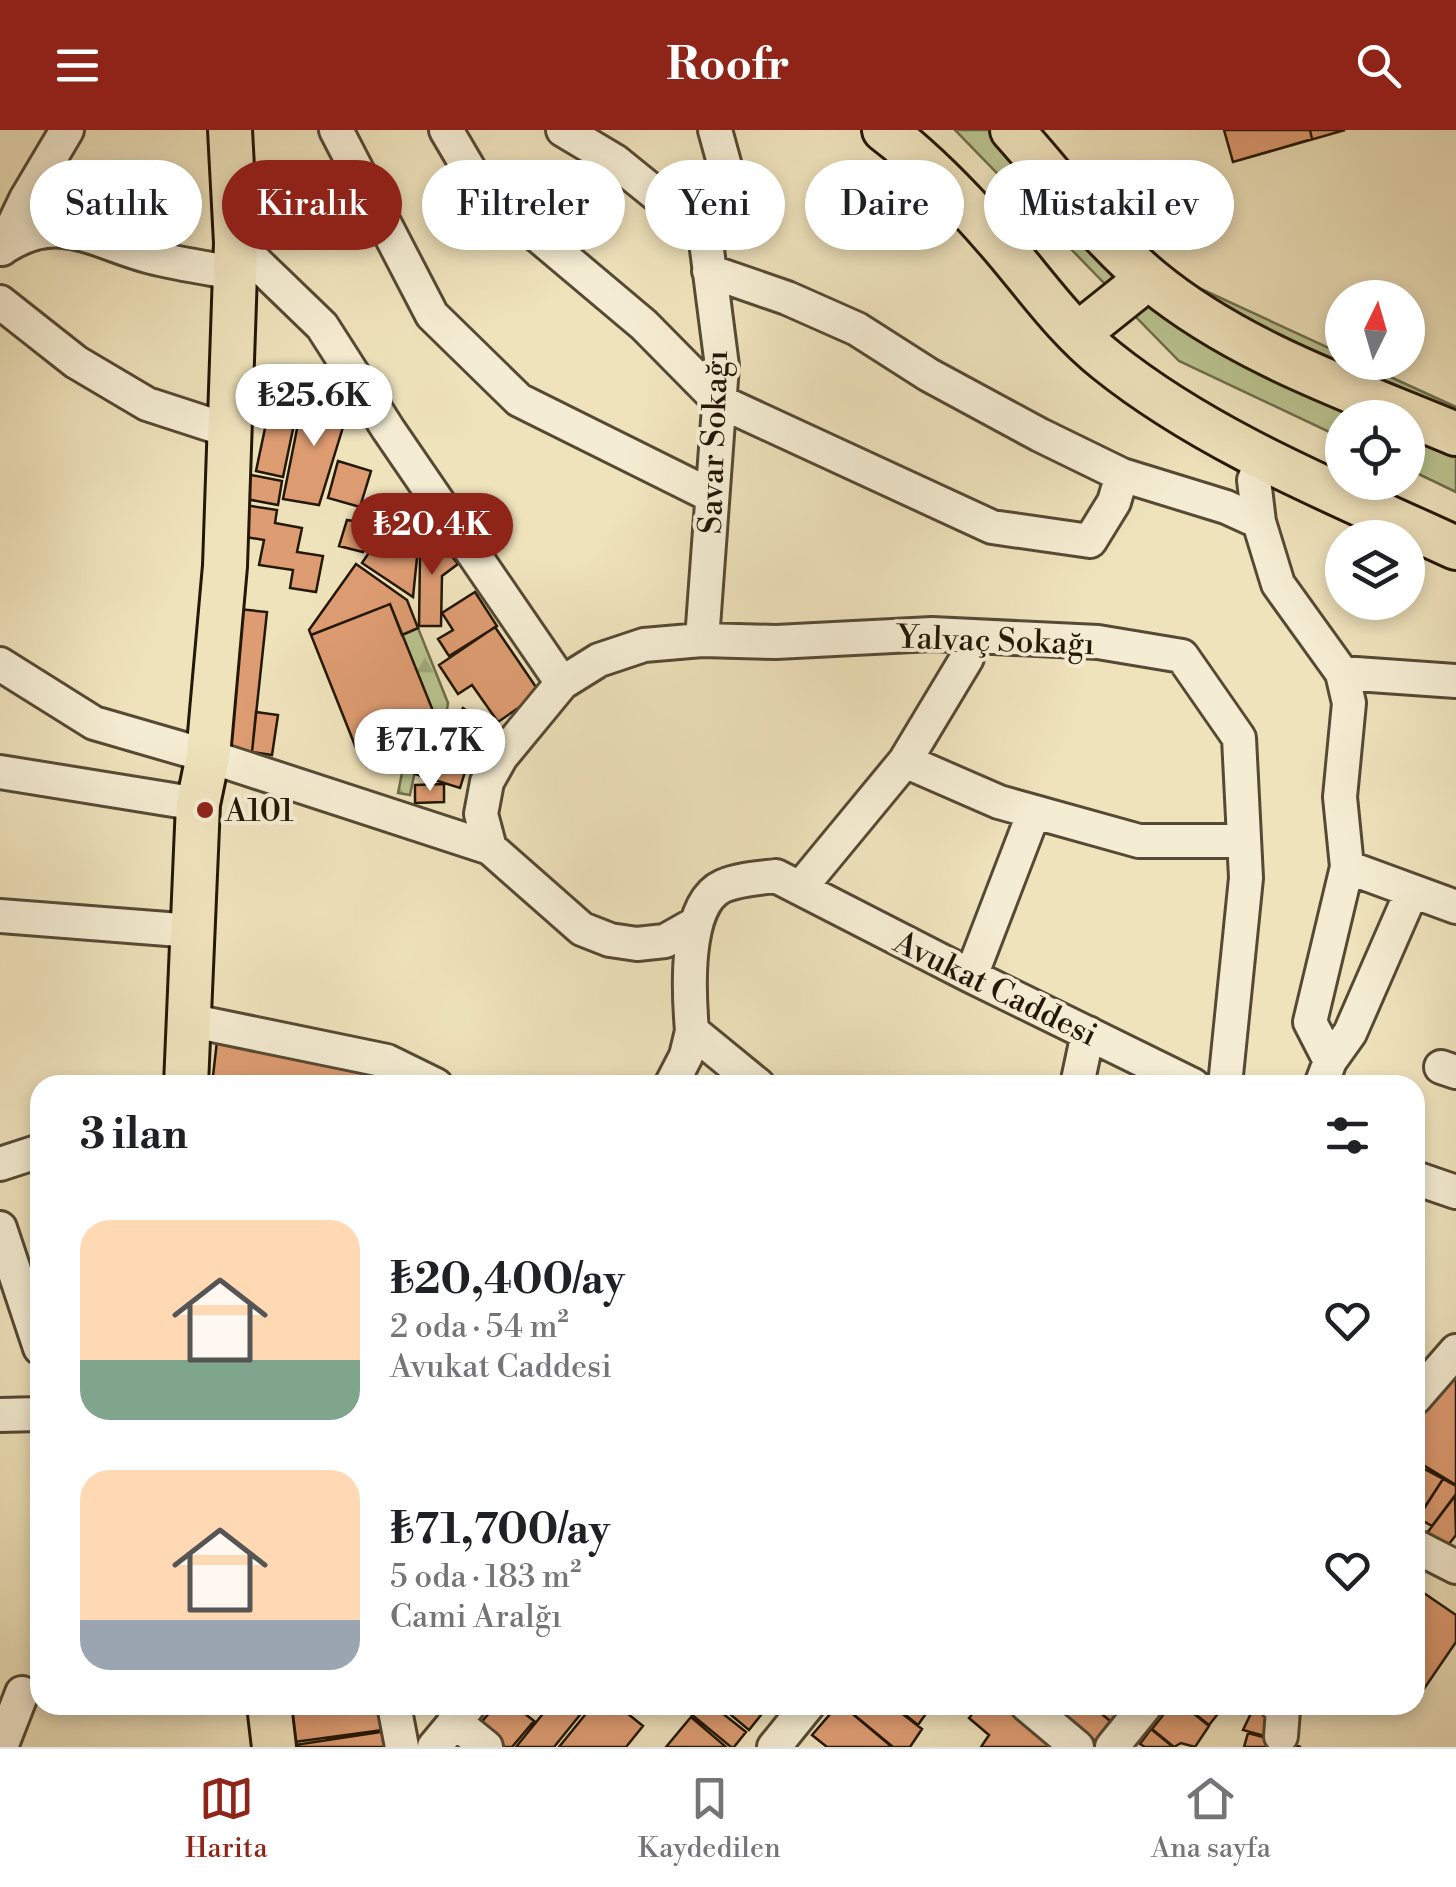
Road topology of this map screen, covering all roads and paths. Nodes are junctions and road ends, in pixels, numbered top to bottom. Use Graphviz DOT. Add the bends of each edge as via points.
graph roads {
  1 [pos="66,130"];
  2 [pos="230,130"];
  3 [pos="336,130"];
  4 [pos="446,130"];
  5 [pos="563,130"];
  6 [pos="716,130"];
  7 [pos="884,130"];
  8 [pos="1012,130"];
  9 [pos="724,160"];
  10 [pos="645,185"];
  11 [pos="1,250"];
  12 [pos="706,250"];
  13 [pos="236,258"];
  14 [pos="709,271"];
  15 [pos="1148,278"];
  16 [pos="0,302"];
  17 [pos="1078,334"];
  18 [pos="720,401"];
  19 [pos="230,432"];
  20 [pos="1456,434"];
  21 [pos="1263,458"];
  22 [pos="1122,475"];
  23 [pos="712,496"];
  24 [pos="1259,522"];
  25 [pos="1456,548"];
  26 [pos="702,640"];
  27 [pos="967,658"];
  28 [pos="0,664"];
  29 [pos="1342,673"];
  30 [pos="1456,681"];
  31 [pos="562,683"];
  32 [pos="208,756"];
  33 [pos="904,761"];
  34 [pos="0,772"];
  35 [pos="198,804"];
  36 [pos="1034,812"];
  37 [pos="1244,841"];
  38 [pos="490,848"];
  39 [pos="1347,867"];
  40 [pos="800,887"];
  41 [pos="1412,891"];
  42 [pos="1456,908"];
  43 [pos="0,916"];
  44 [pos="695,924"];
  45 [pos="193,932"];
  46 [pos="971,976"];
  47 [pos="188,1020"];
  48 [pos="692,1031"];
  49 [pos="1088,1033"];
  50 [pos="1325,1073"];
  51 [pos="186,1075"];
  52 [pos="416,1075"];
  53 [pos="676,1075"];
  54 [pos="746,1075"];
  55 [pos="1080,1075"];
  56 [pos="1174,1075"];
  57 [pos="1226,1075"];
  58 [pos="30,1154"];
  59 [pos="0,1164"];
  60 [pos="1425,1181"];
  61 [pos="1456,1192"];
  62 [pos="0,1228"];
  63 [pos="30,1318"];
  64 [pos="1456,1352"];
  65 [pos="1425,1387"];
  66 [pos="30,1414"];
  67 [pos="0,1415"];
  68 [pos="1425,1551"];
  69 [pos="1456,1567"];
  70 [pos="21,1689"];
  71 [pos="270,1715"];
  72 [pos="396,1715"];
  73 [pos="800,1715"];
  74 [pos="1040,1715"];
  75 [pos="1138,1715"];
  76 [pos="452,1724"];
  77 [pos="0,1747"];
  78 [pos="274,1747"];
  79 [pos="402,1747"];
  80 [pos="486,1747"];
  81 [pos="774,1747"];
  82 [pos="1077,1747"];
  83 [pos="1112,1747"];
  1 -- 11 [label="street"];
  2 -- 13 [label="main road"];
  3 -- 23 [label="street" via="432,315 494,376 519,400"];
  4 -- 18 [label="street" via="478,186 644,326"];
  5 -- 10 [label="street"];
  6 -- 9 [label="street, Savar Sokağı"];
  7 -- 17 [label="main road" via="949,189"];
  8 -- 15 [label="main road"];
  11 -- 13 [label="street" via="36,231 63,230 154,258"];
  12 -- 14 [label="street, Savar Sokağı"];
  13 -- 19 [label="main road"];
  13 -- 31 [label="street" via="322,326"];
  14 -- 18 [label="street, Savar Sokağı"];
  14 -- 22 [label="street" via="857,329 929,375"];
  15 -- 17 [label="main road"];
  15 -- 20 [label="main road" via="1262,350"];
  16 -- 19 [label="street" via="76,362 147,404"];
  17 -- 21 [label="main road" via="1166,402"];
  18 -- 22 [label="street" via="992,526 1090,541"];
  18 -- 23 [label="street, Savar Sokağı"];
  19 -- 32 [label="main road"];
  21 -- 24 [label="street" via="1254,480"];
  21 -- 25 [label="main road"];
  22 -- 24 [label="street"];
  23 -- 26 [label="street, Savar Sokağı"];
  24 -- 29 [label="street" via="1278,584"];
  26 -- 31 [label="street, Yalvaç Sokağı" via="644,645 598,660"];
  26 -- 37 [label="street, Yalvaç Sokağı" via="932,634 1098,642 1182,656 1238,738"];
  27 -- 33 [label="street"];
  28 -- 32 [label="street" via="94,723"];
  29 -- 30 [label="street"];
  29 -- 39 [label="street" via="1349,703 1340,796"];
  31 -- 38 [label="street, Yalvaç Sokağı" via="486,782 481,814"];
  32 -- 35 [label="main road"];
  32 -- 38 [label="street"];
  33 -- 36 [label="street"];
  33 -- 40 [label="street"];
  34 -- 35 [label="street"];
  35 -- 45 [label="main road"];
  36 -- 37 [label="street" via="1138,841"];
  36 -- 46 [label="street"];
  37 -- 57 [label="street, Yalvaç Sokağı"];
  38 -- 44 [label="street" via="582,929 610,940 666,941"];
  39 -- 41 [label="street"];
  39 -- 50 [label="street" via="1310,1022"];
  40 -- 44 [label="street, Avukat Caddesi" via="776,876 720,887"];
  40 -- 46 [label="street, Avukat Caddesi"];
  41 -- 42 [label="street"];
  41 -- 50 [label="street"];
  43 -- 45 [label="street"];
  44 -- 48 [label="street" via="688,990"];
  45 -- 47 [label="main road"];
  46 -- 49 [label="street, Avukat Caddesi"];
  47 -- 51 [label="main road"];
  47 -- 52 [label="street" via="387,1061"];
  48 -- 53 [label="street"];
  48 -- 54 [label="street"];
  49 -- 55 [label="street"];
  49 -- 56 [label="street, Avukat Caddesi"];
  58 -- 59 [label="street"];
  60 -- 61 [label="street"];
  62 -- 63 [label="street"];
  64 -- 65 [label="street"];
  66 -- 67 [label="street"];
  68 -- 69 [label="street"];
  70 -- 77 [label="street"];
  71 -- 78 [label="main road"];
  72 -- 79 [label="street"];
  73 -- 81 [label="street"];
  74 -- 82 [label="street"];
  75 -- 83 [label="street"];
  76 -- 80 [label="street"];
}
